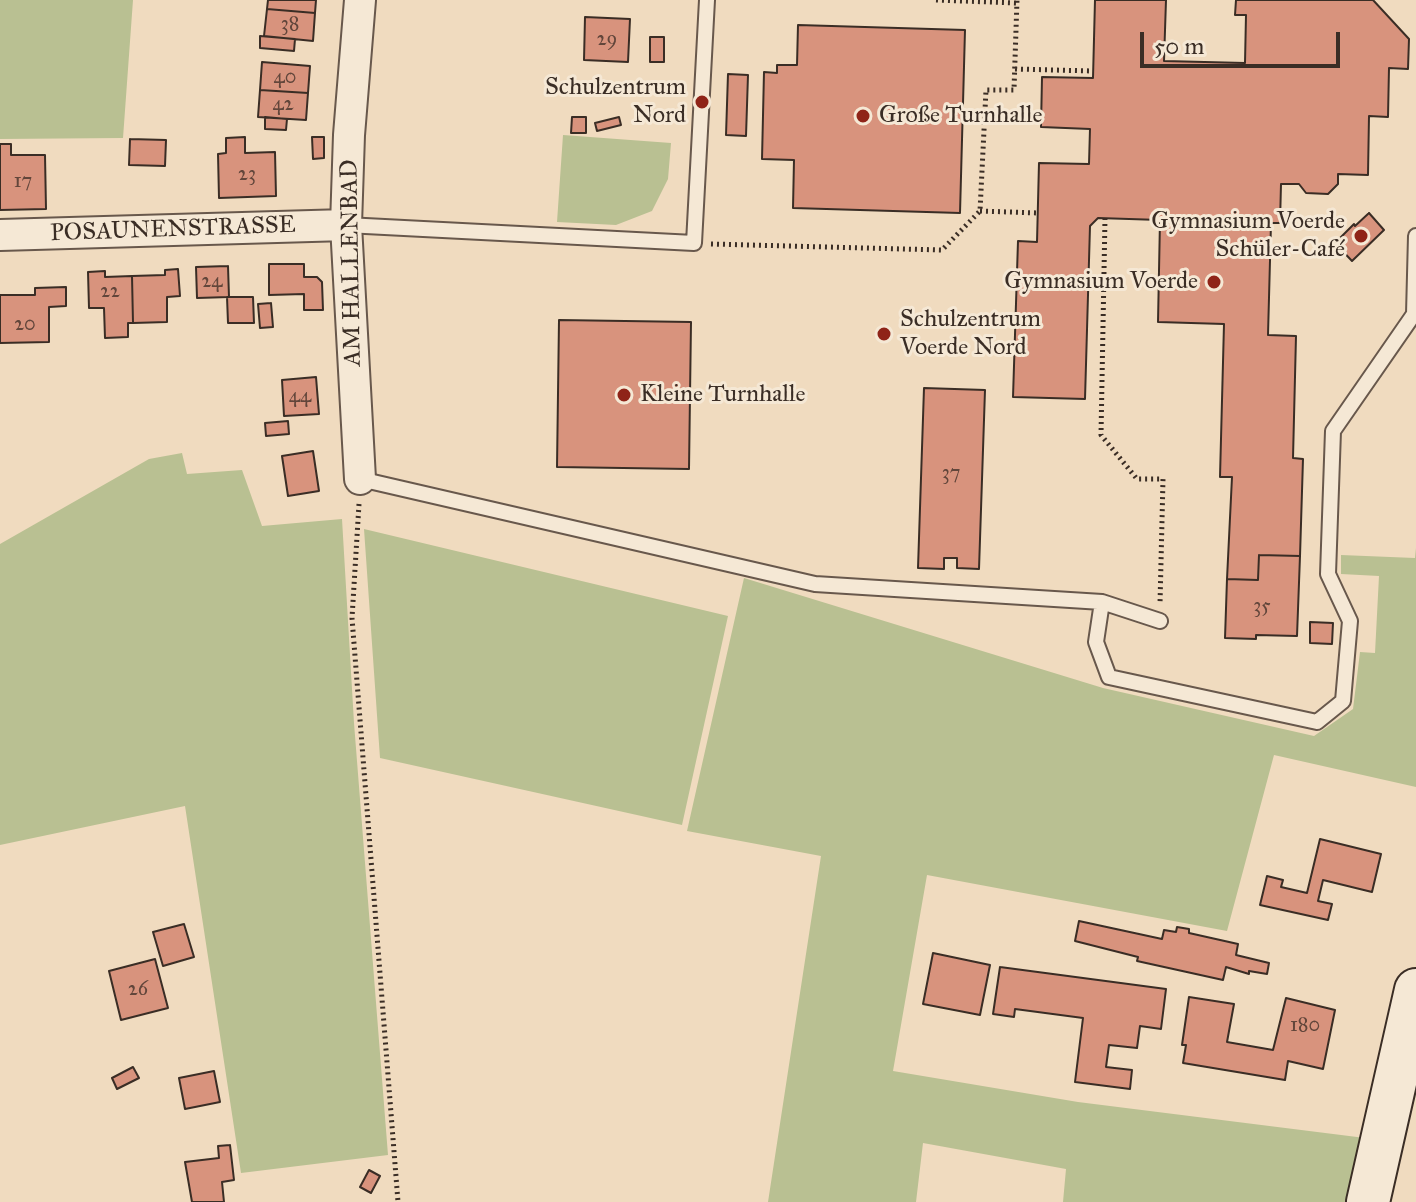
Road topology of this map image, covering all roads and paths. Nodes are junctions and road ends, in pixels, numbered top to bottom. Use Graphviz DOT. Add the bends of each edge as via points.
graph roads {
  1 [pos="360,0"];
  2 [pos="707,0"];
  3 [pos="936,0"];
  4 [pos="1017,1"];
  5 [pos="1015,69"];
  6 [pos="1093,71"];
  7 [pos="980,211"];
  8 [pos="1038,213"];
  9 [pos="1105,218"];
  10 [pos="346,225"];
  11 [pos="0,235"];
  12 [pos="1416,236"];
  13 [pos="694,243"];
  14 [pos="360,479"];
  15 [pos="1102,602"];
  16 [pos="1160,621"];
  17 [pos="1416,990"];
  18 [pos="398,1202"];
  19 [pos="1368,1202"];
  1 -- 10 [label="street, AM HALLENBAD"];
  2 -- 13 [label="lane"];
  3 -- 4 [label="path"];
  4 -- 5 [label="path"];
  5 -- 6 [label="path"];
  5 -- 7 [label="path" via="1014,90 986,90"];
  7 -- 8 [label="path"];
  7 -- 13 [label="path" via="942,250"];
  9 -- 16 [label="path" via="1101,435 1137,479 1163,479"];
  10 -- 11 [label="street, POSAUNENSTRASSE"];
  10 -- 13 [label="lane"];
  10 -- 14 [label="street, AM HALLENBAD"];
  12 -- 15 [label="lane" via="1414,314 1333,431 1328,574 1350,621 1343,701 1317,722 1109,677 1096,642"];
  14 -- 15 [label="lane" via="815,584"];
  14 -- 18 [label="path" via="352,618"];
  15 -- 16 [label="lane"];
  17 -- 19 [label="main road"];
}
